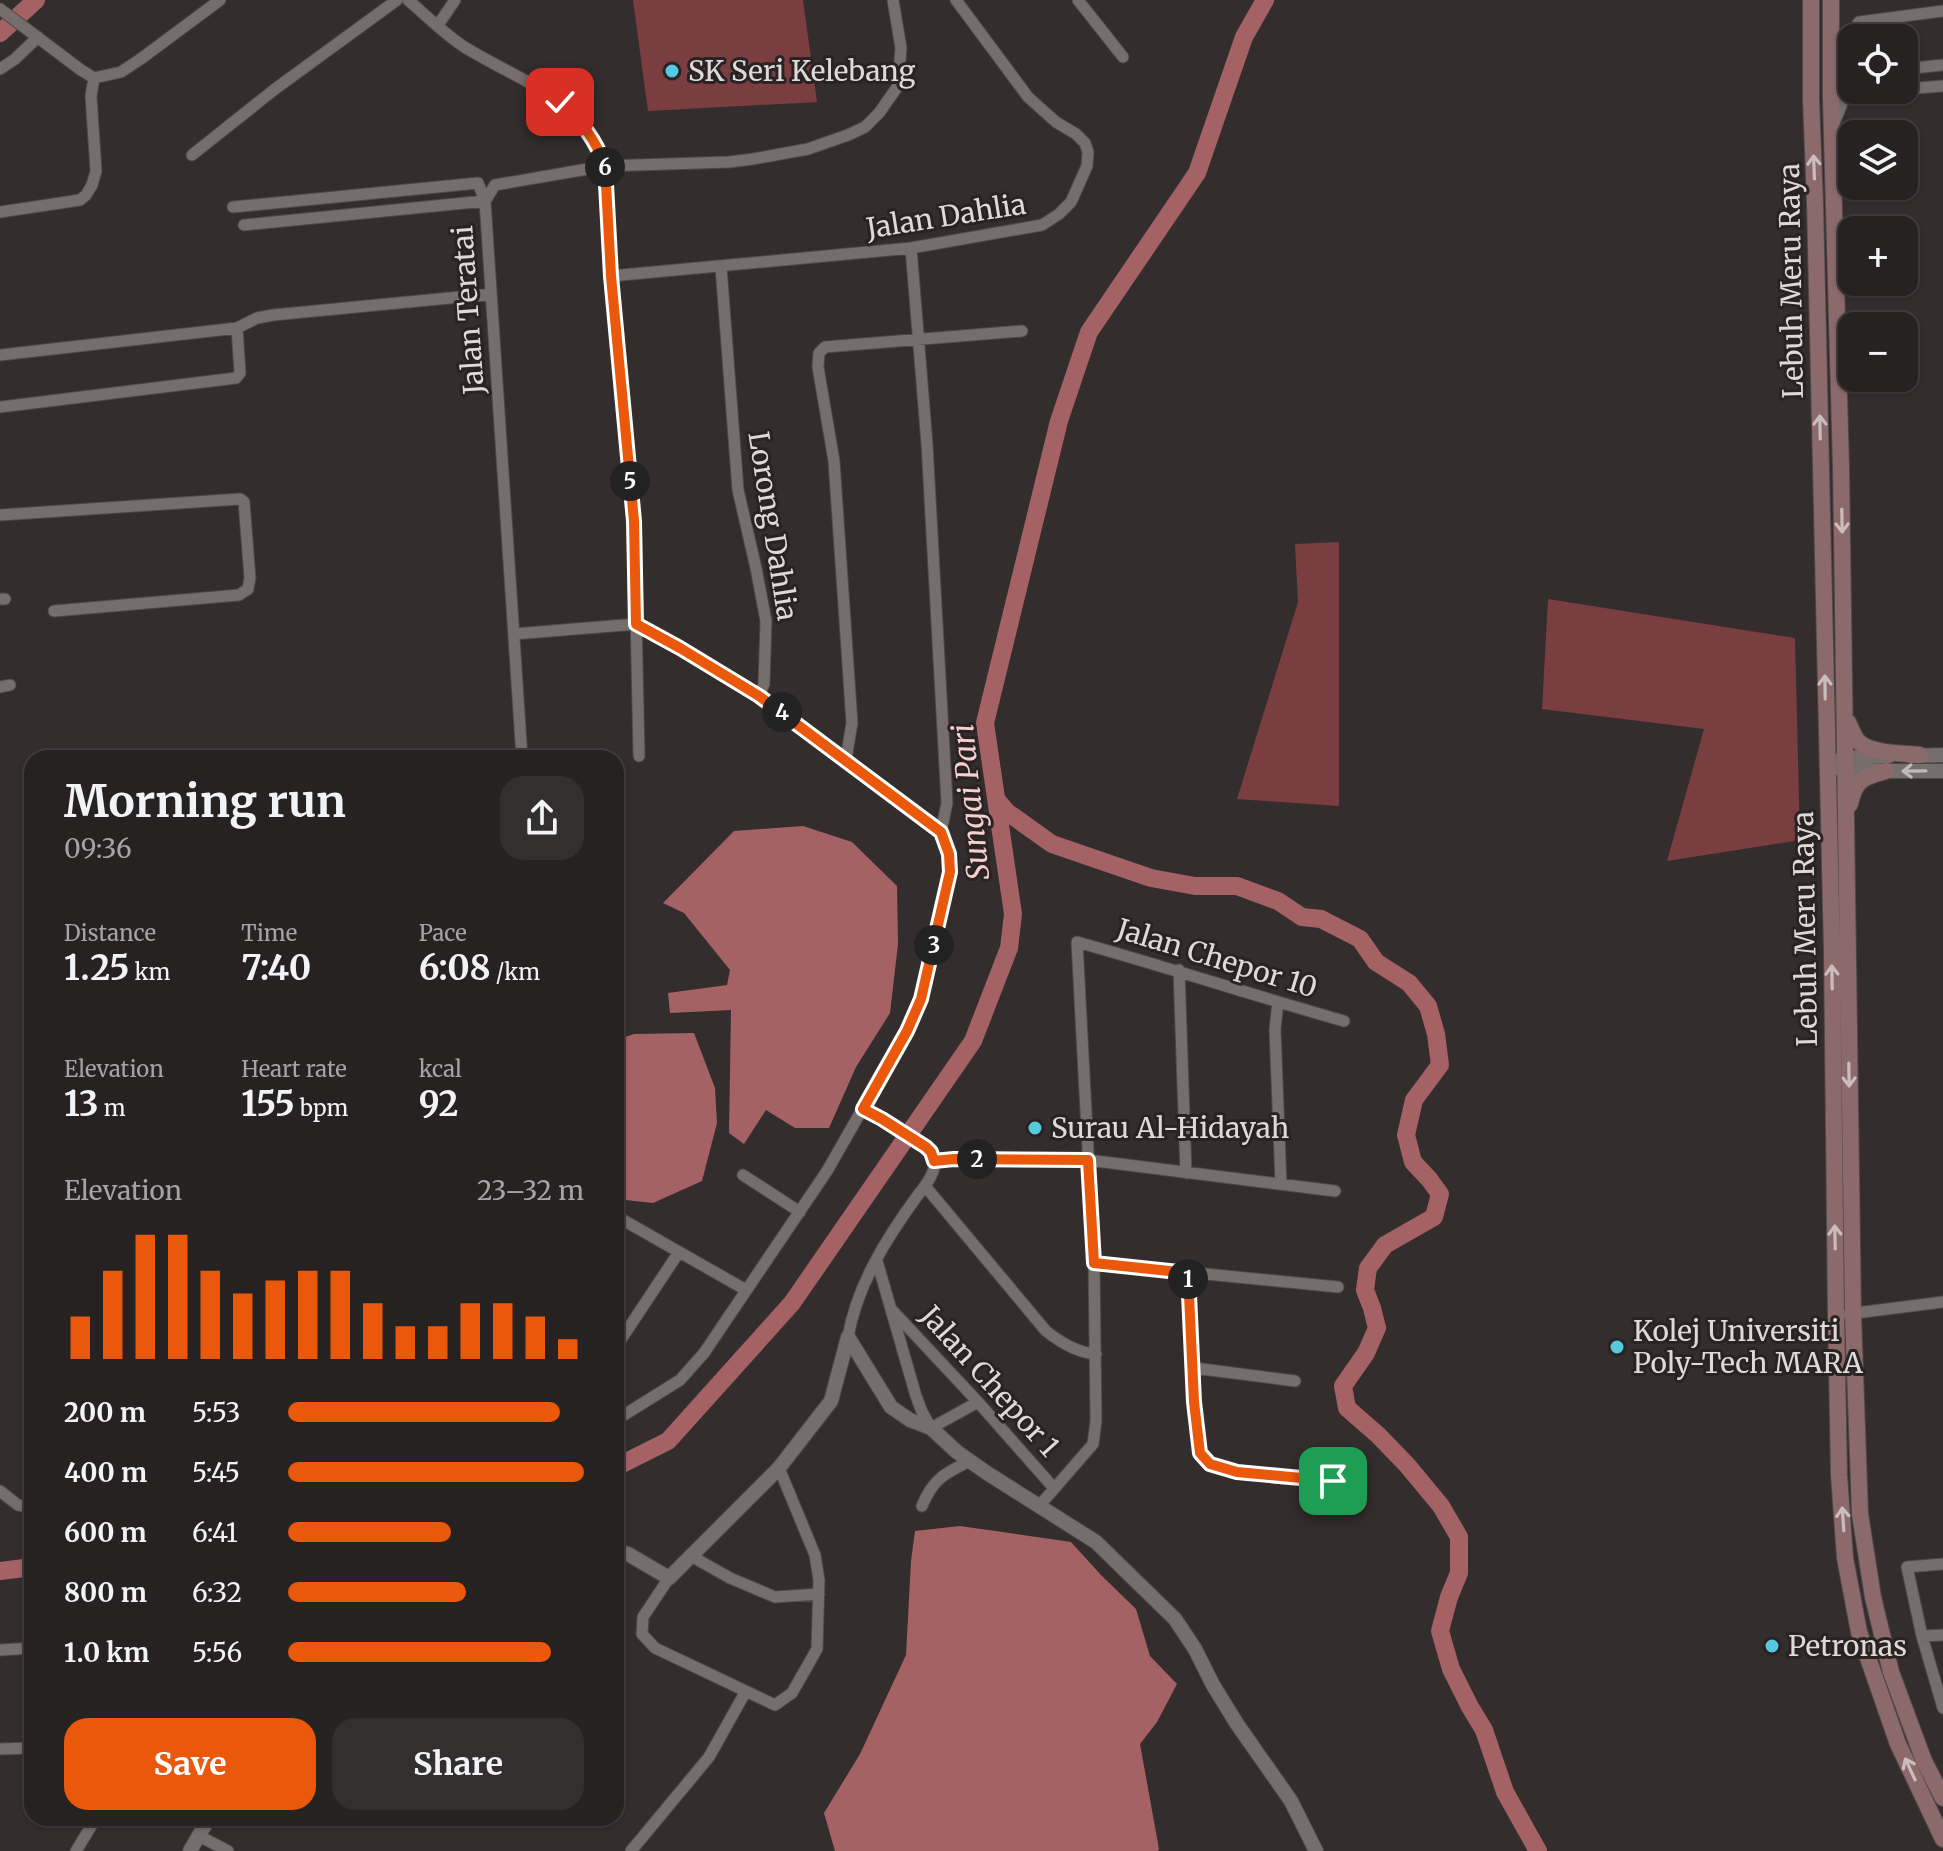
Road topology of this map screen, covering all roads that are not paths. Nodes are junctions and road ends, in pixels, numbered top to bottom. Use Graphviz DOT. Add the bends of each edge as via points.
graph roads {
  1 [pos="220,0"];
  2 [pos="397,0"];
  3 [pos="408,0"];
  4 [pos="455,0"];
  5 [pos="893,0"];
  6 [pos="956,0"];
  7 [pos="1078,0"];
  8 [pos="1811,0"];
  9 [pos="1831,0"];
  10 [pos="0,9"];
  11 [pos="1943,11"];
  12 [pos="1858,24"];
  13 [pos="438,25"];
  14 [pos="38,37"];
  15 [pos="1831,53"];
  16 [pos="1123,57"];
  17 [pos="1943,65"];
  18 [pos="1918,68"];
  19 [pos="0,69"];
  20 [pos="1838,74"];
  21 [pos="94,78"];
  22 [pos="1943,86"];
  23 [pos="1918,88"];
  24 [pos="1842,104"];
  25 [pos="1832,135"];
  26 [pos="192,155"];
  27 [pos="605,166"];
  28 [pos="485,201"];
  29 [pos="233,207"];
  30 [pos="0,212"];
  31 [pos="244,225"];
  32 [pos="911,248"];
  33 [pos="721,267"];
  34 [pos="611,276"];
  35 [pos="491,294"];
  36 [pos="237,328"];
  37 [pos="1022,331"];
  38 [pos="918,339"];
  39 [pos="0,355"];
  40 [pos="0,407"];
  41 [pos="0,515"];
  42 [pos="54,611"];
  43 [pos="636,624"];
  44 [pos="514,634"];
  45 [pos="759,696"];
  46 [pos="1845,713"];
  47 [pos="521,750"];
  48 [pos="1920,755"];
  49 [pos="1943,755"];
  50 [pos="639,756"];
  51 [pos="846,759"];
  52 [pos="1845,764"];
  53 [pos="1827,765"];
  54 [pos="1886,771"];
  55 [pos="1943,771"];
  56 [pos="1846,830"];
  57 [pos="941,832"];
  58 [pos="1179,970"];
  59 [pos="1278,1002"];
  60 [pos="1344,1021"];
  61 [pos="863,1109"];
  62 [pos="1088,1160"];
  63 [pos="934,1161"];
  64 [pos="1186,1173"];
  65 [pos="743,1175"];
  66 [pos="1281,1184"];
  67 [pos="925,1186"];
  68 [pos="1335,1191"];
  69 [pos="800,1212"];
  70 [pos="624,1221"];
  71 [pos="679,1252"];
  72 [pos="877,1261"];
  73 [pos="1094,1263"];
  74 [pos="1188,1273"];
  75 [pos="1338,1287"];
  76 [pos="746,1290"];
  77 [pos="1943,1302"];
  78 [pos="891,1309"];
  79 [pos="1844,1314"];
  80 [pos="624,1335"];
  81 [pos="848,1337"];
  82 [pos="1096,1354"];
  83 [pos="1194,1368"];
  84 [pos="1295,1381"];
  85 [pos="978,1402"];
  86 [pos="624,1415"];
  87 [pos="931,1428"];
  88 [pos="970,1461"];
  89 [pos="779,1468"];
  90 [pos="1333,1481"];
  91 [pos="1053,1487"];
  92 [pos="0,1491"];
  93 [pos="1040,1505"];
  94 [pos="24,1506"];
  95 [pos="922,1506"];
  96 [pos="624,1553"];
  97 [pos="691,1556"];
  98 [pos="1943,1564"];
  99 [pos="669,1578"];
  100 [pos="819,1594"];
  101 [pos="1943,1635"];
  102 [pos="1922,1636"];
  103 [pos="24,1648"];
  104 [pos="0,1650"];
  105 [pos="746,1691"];
  106 [pos="1941,1695"];
  107 [pos="1943,1708"];
  108 [pos="24,1748"];
  109 [pos="0,1749"];
  110 [pos="1943,1798"];
  111 [pos="91,1826"];
  112 [pos="205,1826"];
  113 [pos="199,1836"];
  114 [pos="1943,1839"];
  115 [pos="76,1851"];
  116 [pos="190,1851"];
  117 [pos="228,1851"];
  118 [pos="631,1851"];
  119 [pos="1316,1851"];
  1 -- 21 [label="street" via="121,72"];
  2 -- 26 [label="street"];
  3 -- 13 [label="street"];
  4 -- 13 [label="street"];
  5 -- 27 [label="street, Jalan Teratai" via="901,48 898,86 865,127 808,149 753,159"];
  6 -- 32 [label="street, Jalan Dahlia" via="1028,97 1085,143 1087,166 1071,202 1042,225"];
  7 -- 16 [label="street"];
  53 -- 8 [label="main road, Lebuh Meru Raya, one-way"];
  9 -- 15 [label="main road, Lebuh Meru Raya"];
  10 -- 14 [label="street"];
  11 -- 12 [label="street"];
  13 -- 27 [label="street" via="560,102 590,133"];
  14 -- 19 [label="street"];
  14 -- 21 [label="street"];
  15 -- 20 [label="street"];
  15 -- 25 [label="main road, Lebuh Meru Raya"];
  17 -- 18 [label="street"];
  21 -- 30 [label="street" via="96,171 86,195"];
  22 -- 23 [label="street"];
  24 -- 25 [label="street"];
  25 -- 46 [label="main road, Lebuh Meru Raya, one-way"];
  27 -- 28 [label="street, Jalan Teratai" via="495,185"];
  27 -- 34 [label="street"];
  28 -- 29 [label="street" via="478,183"];
  28 -- 31 [label="street"];
  28 -- 35 [label="street, Jalan Teratai"];
  32 -- 33 [label="street, Jalan Dahlia"];
  32 -- 38 [label="street"];
  33 -- 34 [label="street, Jalan Dahlia"];
  33 -- 45 [label="street, Lorong Dahlia" via="738,490 766,621"];
  34 -- 43 [label="street" via="634,521"];
  35 -- 36 [label="street" via="273,315"];
  35 -- 44 [label="street, Jalan Teratai"];
  36 -- 39 [label="street"];
  36 -- 40 [label="street" via="236,378"];
  37 -- 38 [label="street"];
  38 -- 51 [label="street" via="825,347 819,353 834,461 852,723"];
  38 -- 57 [label="street" via="947,803"];
  41 -- 42 [label="street" via="244,502 250,578 248,589 239,595"];
  43 -- 44 [label="street"];
  43 -- 45 [label="street"];
  43 -- 50 [label="street"];
  44 -- 47 [label="street, Jalan Teratai"];
  45 -- 51 [label="street"];
  46 -- 48 [label="main road" via="1862,745"];
  46 -- 52 [label="main road, Lebuh Meru Raya"];
  48 -- 49 [label="street"];
  48 -- 52 [label="street"];
  51 -- 57 [label="street"];
  52 -- 53 [label="street"];
  52 -- 54 [label="street"];
  52 -- 56 [label="main road, Lebuh Meru Raya"];
  79 -- 53 [label="main road, Lebuh Meru Raya, one-way"];
  55 -- 54 [label="street, one-way"];
  54 -- 56 [label="main road" via="1861,779 1854,788"];
  56 -- 79 [label="main road, Lebuh Meru Raya, one-way"];
  57 -- 61 [label="street" via="950,872 921,999"];
  58 -- 59 [label="street, Jalan Chepor 10"];
  58 -- 62 [label="street, Jalan Chepor 10" via="1077,942"];
  58 -- 64 [label="street"];
  59 -- 60 [label="street, Jalan Chepor 10"];
  59 -- 66 [label="street"];
  61 -- 63 [label="street" via="926,1147"];
  61 -- 69 [label="street"];
  62 -- 63 [label="street"];
  62 -- 64 [label="street"];
  62 -- 73 [label="street"];
  63 -- 67 [label="street"];
  64 -- 66 [label="street"];
  65 -- 69 [label="street"];
  66 -- 68 [label="street"];
  67 -- 72 [label="street"];
  67 -- 82 [label="street" via="1046,1331"];
  69 -- 76 [label="street"];
  70 -- 71 [label="street"];
  71 -- 76 [label="street"];
  71 -- 80 [label="street"];
  72 -- 78 [label="street, Jalan Chepor 1"];
  72 -- 81 [label="street"];
  73 -- 74 [label="street"];
  73 -- 82 [label="street"];
  74 -- 75 [label="street"];
  74 -- 83 [label="street"];
  76 -- 86 [label="street" via="691,1369"];
  77 -- 79 [label="street"];
  78 -- 85 [label="street, Jalan Chepor 1"];
  78 -- 87 [label="street, Jalan Chepor 1" via="916,1396"];
  79 -- 110 [label="main road, Lebuh Meru Raya" via="1860,1514 1873,1597 1891,1672"];
  114 -- 79 [label="main road, Lebuh Meru Raya, one-way" via="1898,1744 1859,1632 1845,1558 1839,1475"];
  81 -- 87 [label="street" via="891,1407"];
  81 -- 89 [label="street" via="831,1401"];
  82 -- 91 [label="street" via="1093,1444"];
  83 -- 84 [label="street"];
  83 -- 90 [label="street" via="1198,1442 1210,1464 1237,1472"];
  85 -- 87 [label="street"];
  85 -- 91 [label="street, Jalan Chepor 1"];
  87 -- 88 [label="street"];
  88 -- 93 [label="street"];
  88 -- 95 [label="street" via="934,1483"];
  89 -- 97 [label="street"];
  89 -- 100 [label="street" via="815,1555"];
  91 -- 93 [label="street"];
  92 -- 94 [label="street"];
  93 -- 119 [label="street" via="1096,1542 1175,1619 1237,1724 1291,1801"];
  96 -- 99 [label="street"];
  97 -- 99 [label="street"];
  97 -- 100 [label="street" via="775,1597"];
  98 -- 102 [label="street" via="1907,1567"];
  99 -- 105 [label="street" via="643,1617 642,1634 655,1648"];
  100 -- 105 [label="street" via="817,1649 792,1693 775,1705"];
  101 -- 102 [label="street"];
  102 -- 106 [label="street"];
  103 -- 104 [label="street"];
  105 -- 118 [label="street" via="709,1757"];
  106 -- 107 [label="street"];
  108 -- 109 [label="street"];
  111 -- 115 [label="street"];
  112 -- 113 [label="street"];
  113 -- 116 [label="street"];
  113 -- 117 [label="street"];
}
